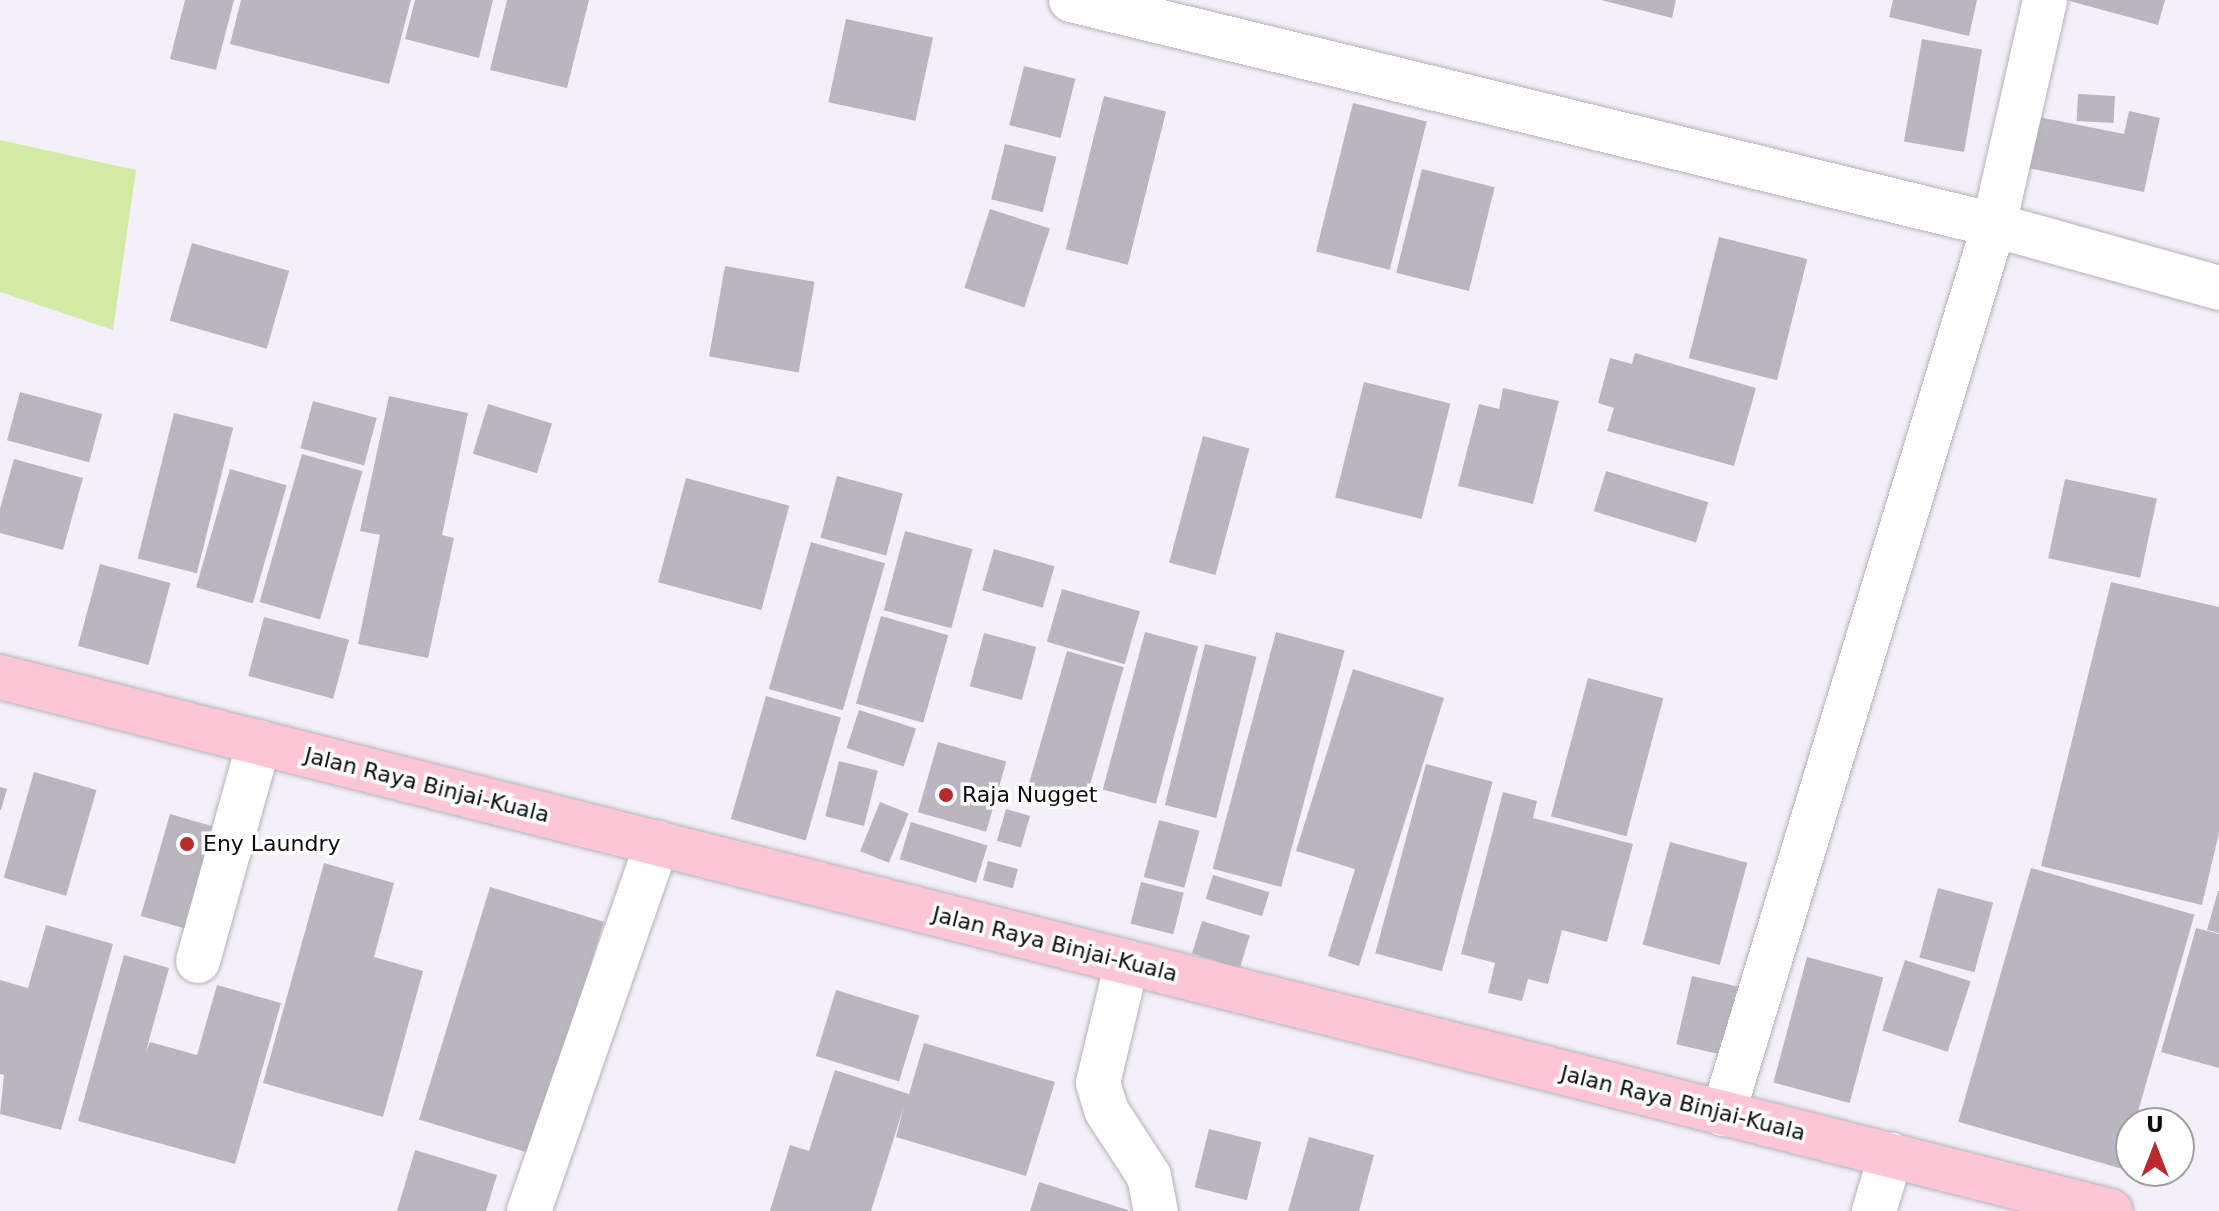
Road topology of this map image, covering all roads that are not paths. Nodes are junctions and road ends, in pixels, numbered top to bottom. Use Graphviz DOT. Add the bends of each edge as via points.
graph roads {
  1 [pos="1071,0"];
  2 [pos="2045,0"];
  3 [pos="1994,225"];
  4 [pos="2219,288"];
  5 [pos="0,677"];
  6 [pos="259,742"];
  7 [pos="657,843"];
  8 [pos="198,961"];
  9 [pos="1127,962"];
  10 [pos="1723,1114"];
  11 [pos="1891,1155"];
  12 [pos="529,1211"];
  13 [pos="1156,1211"];
  14 [pos="1874,1211"];
  15 [pos="2110,1211"];
  1 -- 3 [label="street"];
  2 -- 3 [label="street"];
  3 -- 4 [label="street"];
  3 -- 10 [label="street"];
  5 -- 6 [label="main road, Jalan Raya Binjai-Kuala"];
  6 -- 7 [label="main road, Jalan Raya Binjai-Kuala"];
  6 -- 8 [label="street"];
  7 -- 9 [label="main road, Jalan Raya Binjai-Kuala"];
  7 -- 12 [label="street"];
  9 -- 10 [label="main road, Jalan Raya Binjai-Kuala"];
  9 -- 13 [label="street" via="1098,1083 1106,1110 1149,1176"];
  10 -- 11 [label="main road, Jalan Raya Binjai-Kuala"];
  11 -- 14 [label="street"];
  11 -- 15 [label="main road, Jalan Raya Binjai-Kuala"];
}
